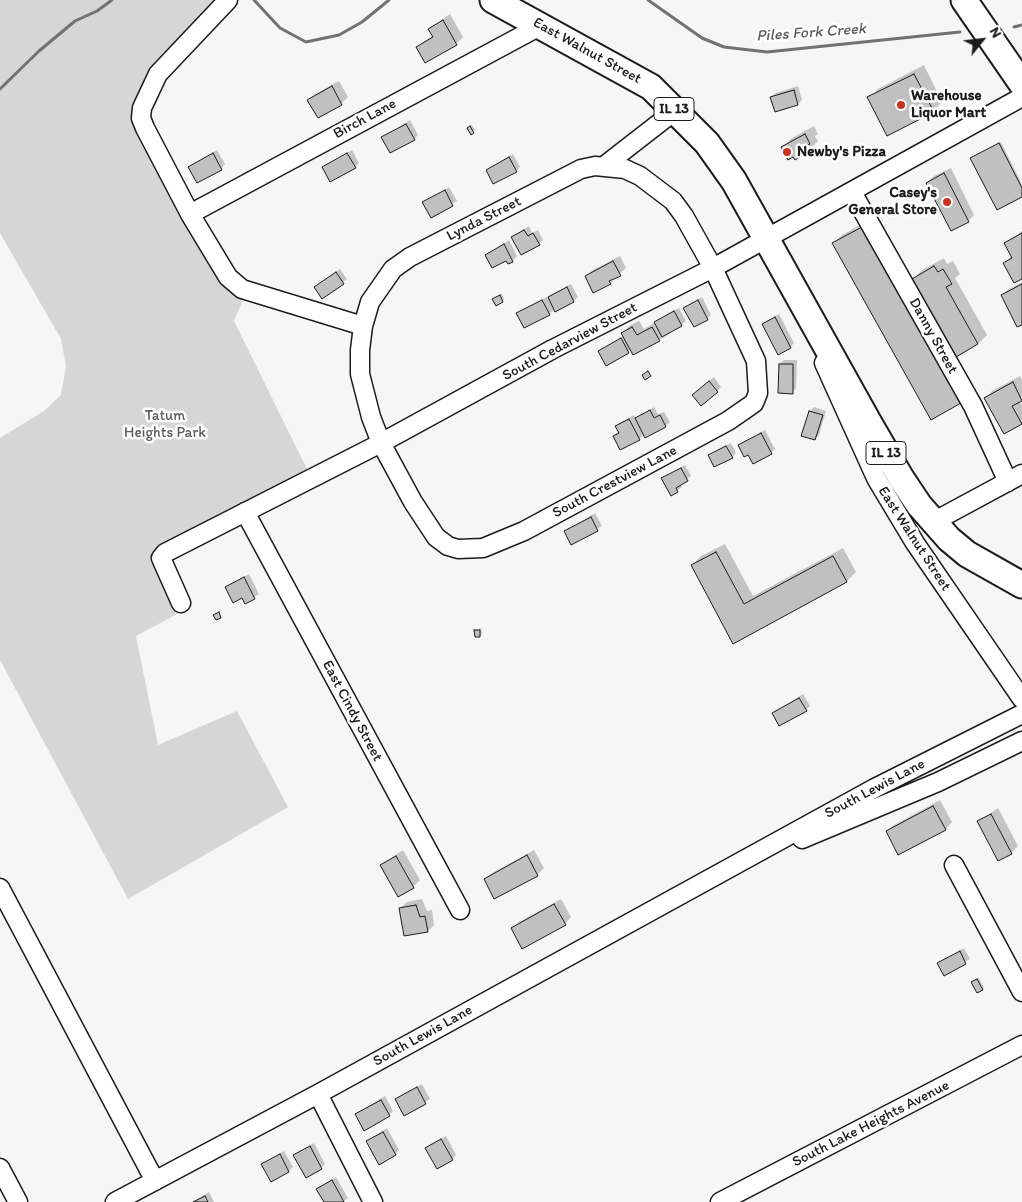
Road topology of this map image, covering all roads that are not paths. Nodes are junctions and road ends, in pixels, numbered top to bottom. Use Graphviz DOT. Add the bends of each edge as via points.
graph roads {
  1 [pos="228,0"];
  2 [pos="493,0"];
  3 [pos="966,4"];
  4 [pos="540,26"];
  5 [pos="1016,75"];
  6 [pos="1022,97"];
  7 [pos="676,110"];
  8 [pos="604,166"];
  9 [pos="852,192"];
  10 [pos="190,214"];
  11 [pos="766,237"];
  12 [pos="713,268"];
  13 [pos="792,284"];
  14 [pos="363,326"];
  15 [pos="381,443"];
  16 [pos="1015,478"];
  17 [pos="245,512"];
  18 [pos="933,522"];
  19 [pos="1022,585"];
  20 [pos="182,603"];
  21 [pos="1022,699"];
  22 [pos="1022,714"];
  23 [pos="1022,741"];
  24 [pos="954,865"];
  25 [pos="730,868"];
  26 [pos="0,888"];
  27 [pos="460,910"];
  28 [pos="1022,992"];
  29 [pos="1022,1045"];
  30 [pos="318,1094"];
  31 [pos="0,1168"];
  32 [pos="155,1181"];
  33 [pos="18,1202"];
  34 [pos="115,1202"];
  35 [pos="373,1202"];
  36 [pos="720,1202"];
  1 -- 10 [label="street" via="158,74 142,108 145,128"];
  2 -- 4 [label="highway, East Walnut Street / IL 13"];
  3 -- 5 [label="highway"];
  4 -- 7 [label="highway, East Walnut Street / IL 13" via="651,87"];
  4 -- 10 [label="street, Birch Lane"];
  6 -- 9 [label="street, South Cedarview Street"];
  7 -- 8 [label="street"];
  7 -- 11 [label="highway, East Walnut Street / IL 13" via="718,157"];
  8 -- 12 [label="street, Lynda Street" via="625,169 640,176 673,201"];
  8 -- 14 [label="street, Lynda Street" via="581,169 410,257 380,284 370,302"];
  9 -- 11 [label="street, South Cedarview Street"];
  9 -- 16 [label="street, Danny Street" via="994,448"];
  10 -- 14 [label="street" via="228,277 242,289"];
  11 -- 12 [label="street, South Cedarview Street"];
  11 -- 13 [label="highway, East Walnut Street / IL 13"];
  12 -- 15 [label="street, South Cedarview Street" via="553,349"];
  12 -- 15 [label="street, South Crestview Lane" via="756,361 758,393 754,404 720,426 524,531 483,548 448,546 436,537 413,502"];
  13 -- 18 [label="highway, East Walnut Street / IL 13" via="901,478"];
  13 -- 21 [label="street, East Walnut Street" via="876,478 915,543"];
  14 -- 15 [label="street, Lynda Street" via="360,374"];
  15 -- 17 [label="street, South Cedarview Street"];
  16 -- 18 [label="street"];
  17 -- 20 [label="street, South Cedarview Street" via="161,558"];
  17 -- 27 [label="street, East Cindy Street"];
  18 -- 19 [label="highway, East Walnut Street / IL 13" via="967,554"];
  22 -- 25 [label="street, South Lewis Lane" via="875,788"];
  23 -- 25 [label="street, South Lewis Lane" via="892,803"];
  24 -- 28 [label="street"];
  25 -- 30 [label="street, South Lewis Lane"];
  26 -- 32 [label="street"];
  29 -- 36 [label="street, South Lake Heights Avenue"];
  30 -- 32 [label="street, South Lewis Lane"];
  30 -- 35 [label="street"];
  31 -- 33 [label="street"];
  32 -- 34 [label="street, South Lewis Lane"];
}
